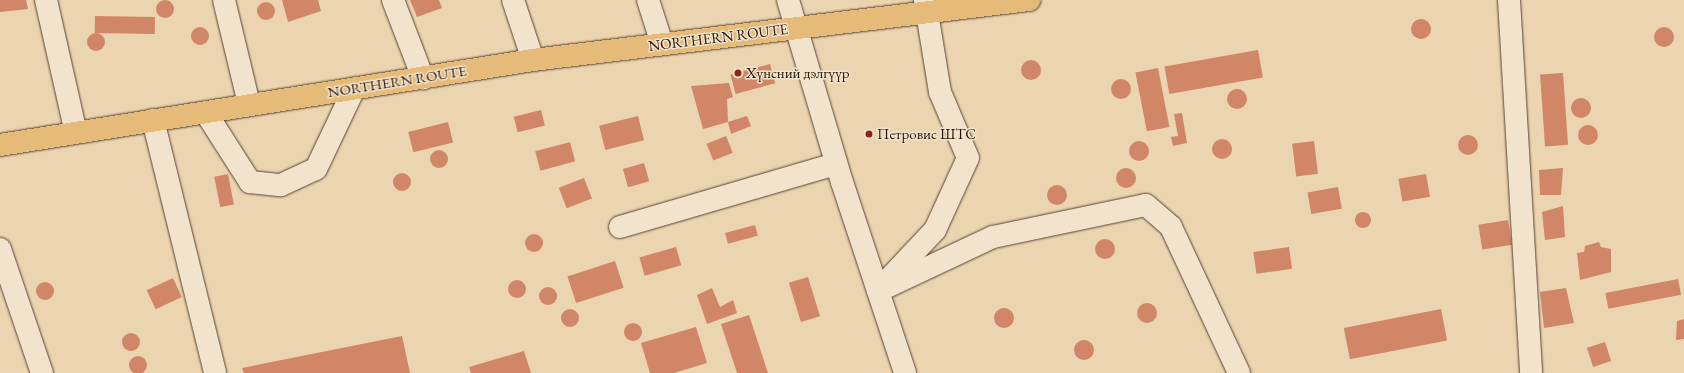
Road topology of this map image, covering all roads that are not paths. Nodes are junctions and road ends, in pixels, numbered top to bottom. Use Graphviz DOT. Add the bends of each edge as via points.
graph roads {
  1 [pos="46,0"];
  2 [pos="224,0"];
  3 [pos="394,0"];
  4 [pos="513,0"];
  5 [pos="648,0"];
  6 [pos="788,0"];
  7 [pos="1029,0"];
  8 [pos="1509,0"];
  9 [pos="926,7"];
  10 [pos="796,27"];
  11 [pos="662,44"];
  12 [pos="533,60"];
  13 [pos="423,78"];
  14 [pos="354,89"];
  15 [pos="249,104"];
  16 [pos="206,113"];
  17 [pos="153,120"];
  18 [pos="76,133"];
  19 [pos="0,145"];
  20 [pos="836,164"];
  21 [pos="620,227"];
  22 [pos="0,249"];
  23 [pos="878,291"];
  24 [pos="42,373"];
  25 [pos="215,373"];
  26 [pos="905,373"];
  27 [pos="1239,373"];
  28 [pos="1531,373"];
  1 -- 18 [label="street"];
  2 -- 15 [label="street"];
  3 -- 13 [label="street"];
  4 -- 12 [label="street"];
  5 -- 11 [label="street"];
  6 -- 10 [label="street"];
  7 -- 9 [label="highway, NORTHERN ROUTE"];
  8 -- 28 [label="street"];
  9 -- 10 [label="highway, NORTHERN ROUTE"];
  9 -- 23 [label="street" via="940,92 968,158 935,230"];
  10 -- 11 [label="highway, NORTHERN ROUTE"];
  10 -- 20 [label="street"];
  11 -- 12 [label="highway, NORTHERN ROUTE"];
  12 -- 13 [label="highway, NORTHERN ROUTE"];
  13 -- 14 [label="highway, NORTHERN ROUTE"];
  14 -- 15 [label="highway, NORTHERN ROUTE"];
  14 -- 16 [label="street" via="316,169 281,184 250,182"];
  15 -- 16 [label="highway, NORTHERN ROUTE"];
  16 -- 17 [label="highway, NORTHERN ROUTE"];
  17 -- 18 [label="highway, NORTHERN ROUTE"];
  17 -- 25 [label="street"];
  18 -- 19 [label="highway, NORTHERN ROUTE"];
  20 -- 21 [label="street"];
  20 -- 23 [label="street"];
  22 -- 24 [label="street"];
  23 -- 26 [label="street"];
  23 -- 27 [label="street" via="993,237 1146,205 1171,227"];
}
